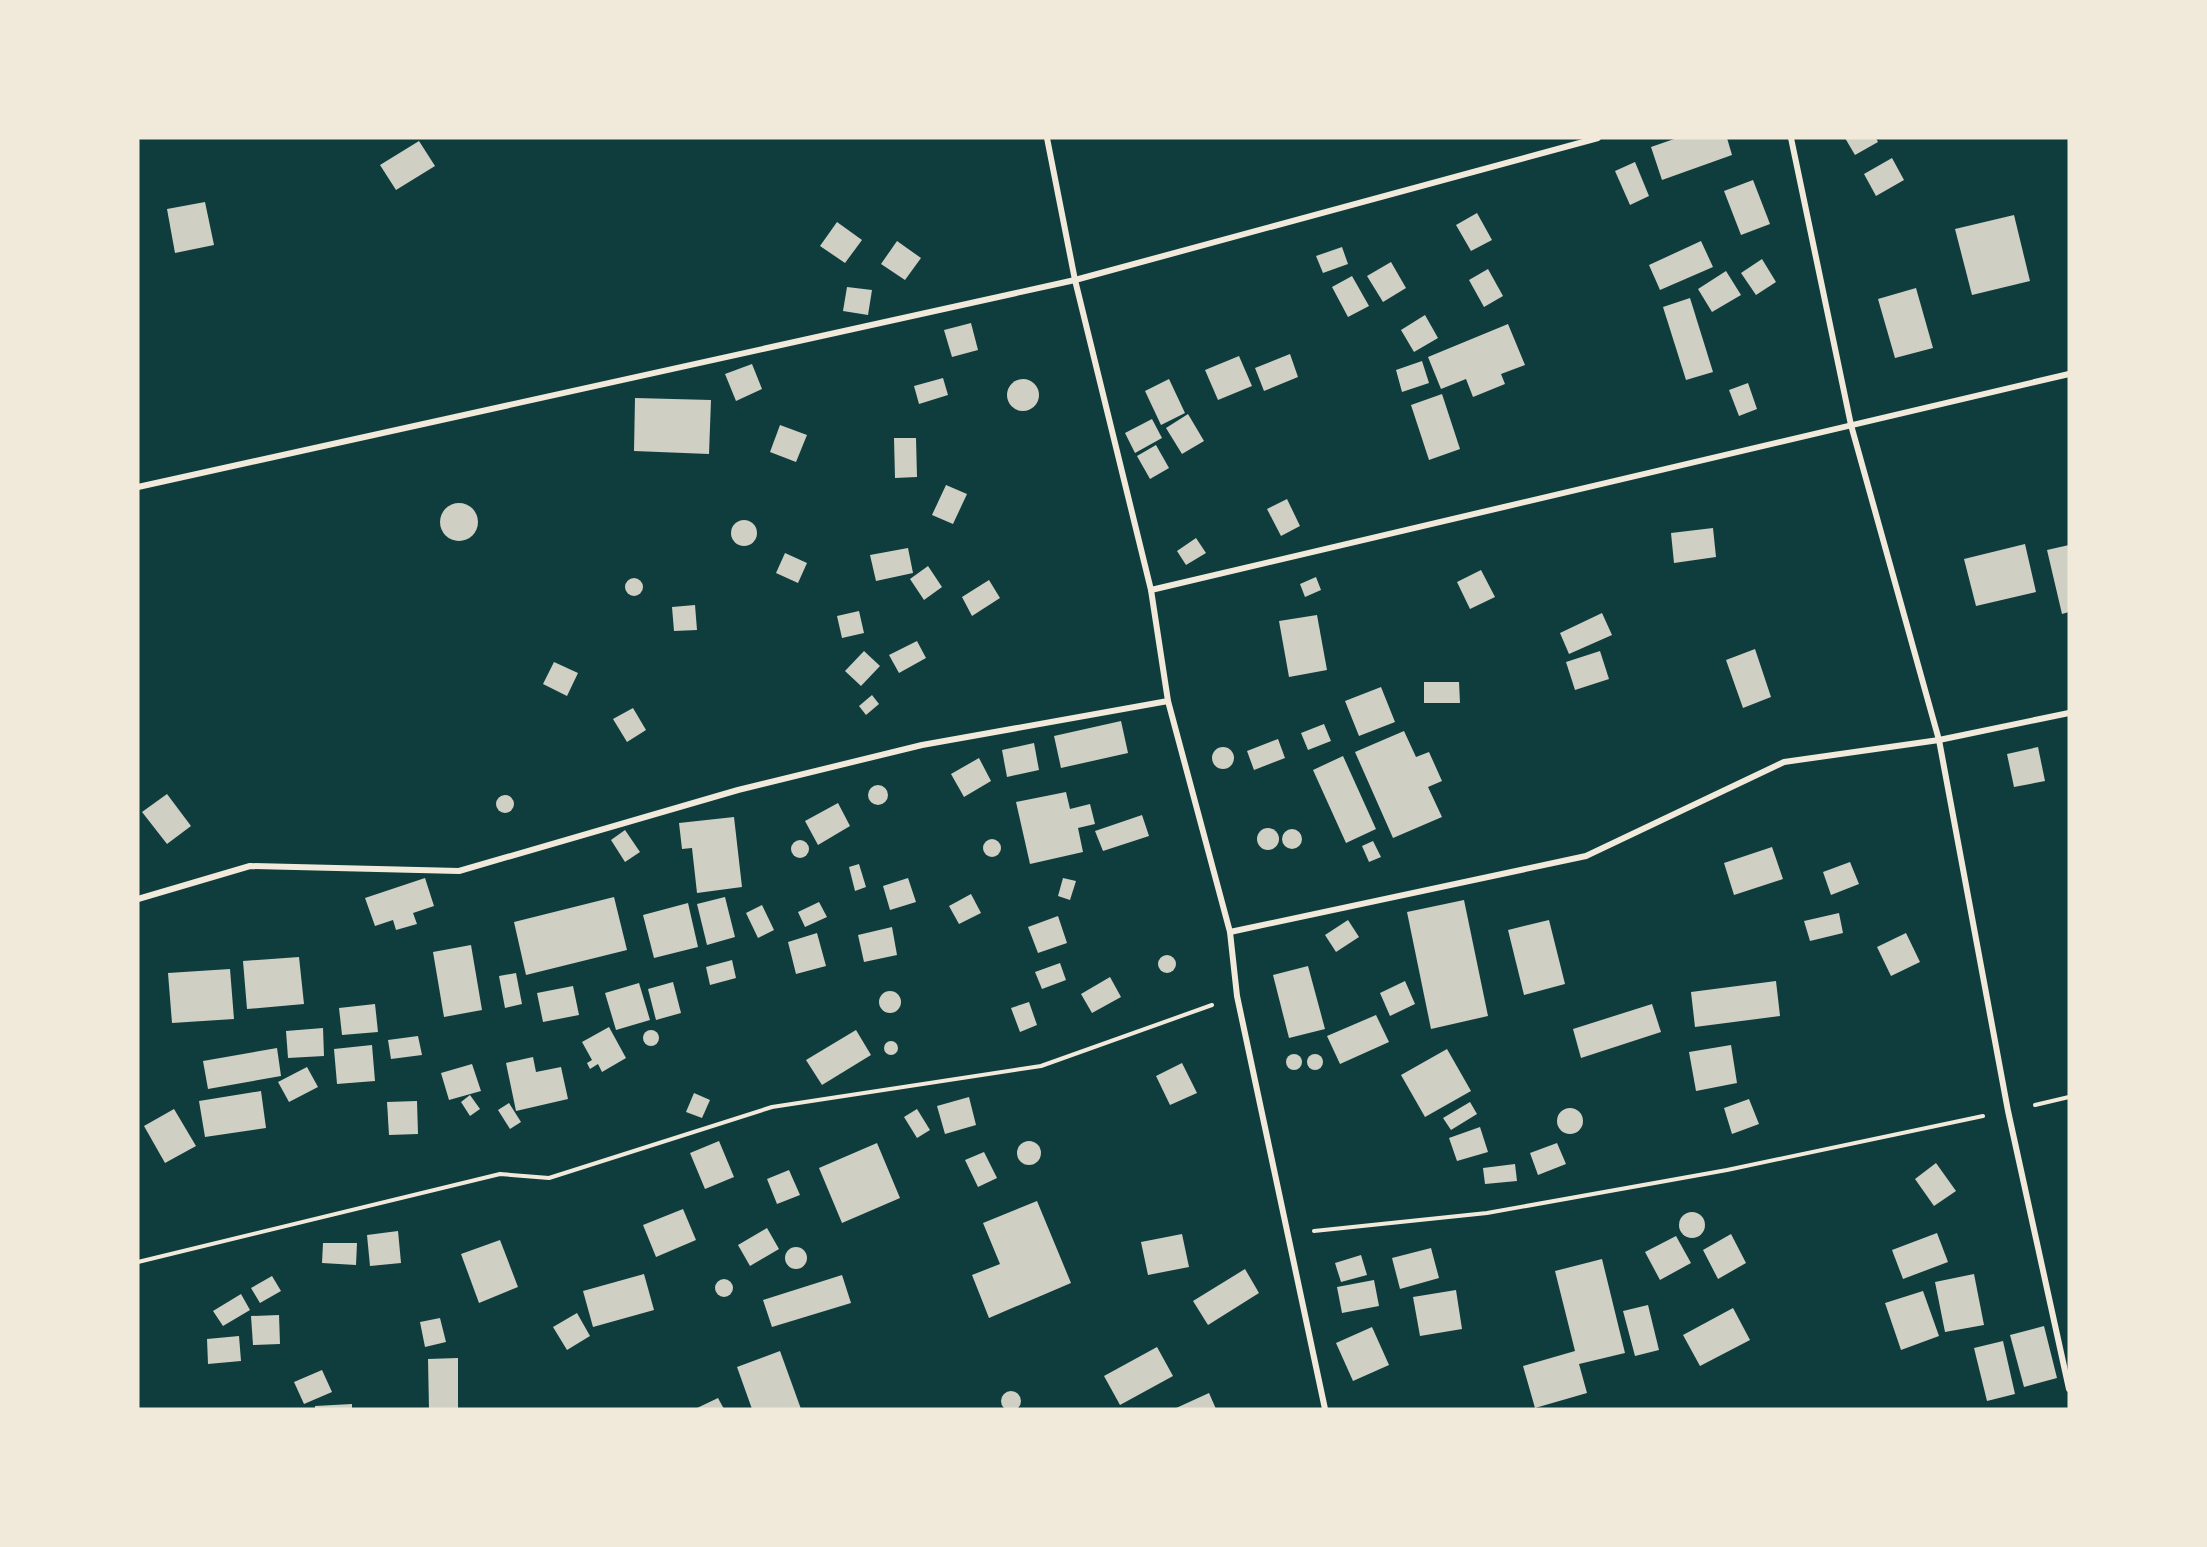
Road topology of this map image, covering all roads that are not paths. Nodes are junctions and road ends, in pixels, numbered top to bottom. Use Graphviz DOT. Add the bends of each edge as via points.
graph roads {
  1 [pos="1047,138"];
  2 [pos="1598,138"];
  3 [pos="1791,138"];
  4 [pos="1075,280"];
  5 [pos="2069,374"];
  6 [pos="1851,425"];
  7 [pos="138,487"];
  8 [pos="1151,590"];
  9 [pos="1168,701"];
  10 [pos="2069,713"];
  11 [pos="1938,740"];
  12 [pos="138,899"];
  13 [pos="1230,932"];
  14 [pos="2069,1389"];
  15 [pos="1325,1409"];
  1 -- 4 [label="street"];
  2 -- 4 [label="street"];
  3 -- 6 [label="street"];
  4 -- 7 [label="street"];
  4 -- 8 [label="street"];
  5 -- 6 [label="street"];
  6 -- 8 [label="street"];
  6 -- 11 [label="street"];
  8 -- 9 [label="street"];
  9 -- 12 [label="street" via="922,745 738,790 459,871 250,866"];
  9 -- 13 [label="street"];
  10 -- 11 [label="street"];
  11 -- 13 [label="street" via="1784,762 1586,856"];
  11 -- 14 [label="street" via="2008,1111"];
  13 -- 15 [label="street" via="1237,996"];
}
